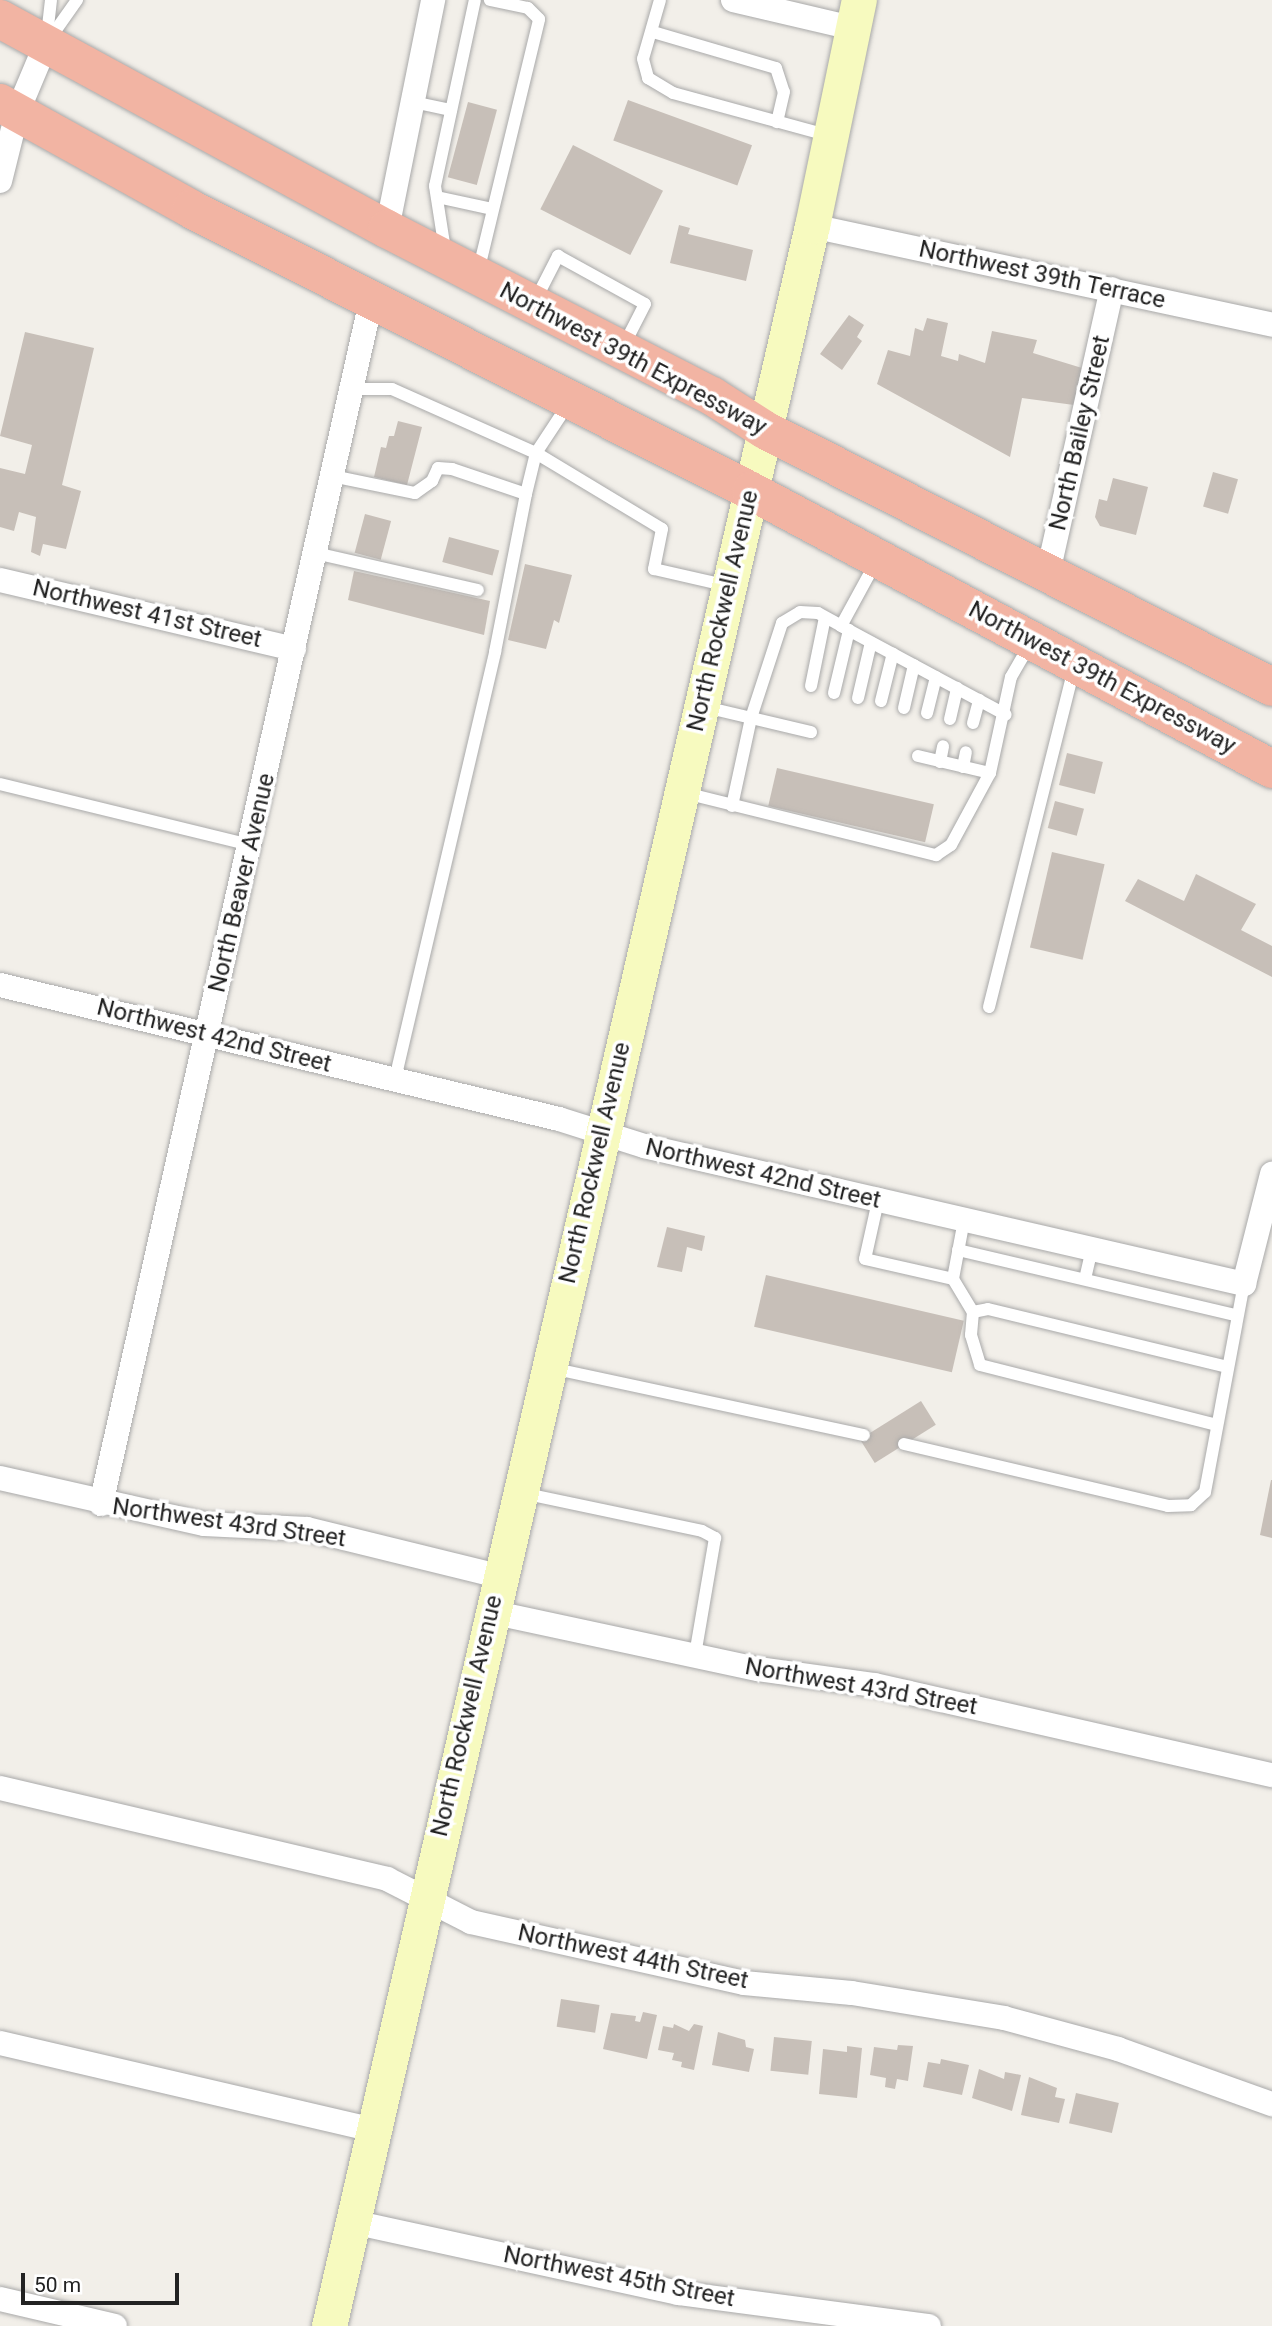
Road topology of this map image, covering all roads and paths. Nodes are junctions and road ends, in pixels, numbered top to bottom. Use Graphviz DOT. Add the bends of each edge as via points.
graph roads {
  1 [pos="51,0"];
  2 [pos="77,0"];
  3 [pos="433,0"];
  4 [pos="475,0"];
  5 [pos="490,0"];
  6 [pos="660,0"];
  7 [pos="733,0"];
  8 [pos="855,14"];
  9 [pos="0,19"];
  10 [pos="653,32"];
  11 [pos="46,44"];
  12 [pos="413,102"];
  13 [pos="9,108"];
  14 [pos="451,110"];
  15 [pos="777,122"];
  16 [pos="830,136"];
  17 [pos="0,181"];
  18 [pos="437,197"];
  19 [pos="492,209"];
  20 [pos="812,226"];
  21 [pos="387,229"];
  22 [pos="462,267"];
  23 [pos="1112,289"];
  24 [pos="371,301"];
  25 [pos="533,304"];
  26 [pos="1272,325"];
  27 [pos="621,350"];
  28 [pos="352,390"];
  29 [pos="571,400"];
  30 [pos="765,430"];
  31 [pos="536,453"];
  32 [pos="332,476"];
  33 [pos="751,491"];
  34 [pos="526,494"];
  35 [pos="315,553"];
  36 [pos="877,559"];
  37 [pos="1047,577"];
  38 [pos="0,580"];
  39 [pos="729,586"];
  40 [pos="478,590"];
  41 [pos="825,617"];
  42 [pos="845,628"];
  43 [pos="1032,641"];
  44 [pos="871,642"];
  45 [pos="294,649"];
  46 [pos="893,653"];
  47 [pos="1075,664"];
  48 [pos="914,665"];
  49 [pos="936,677"];
  50 [pos="811,686"];
  51 [pos="1272,687"];
  52 [pos="957,688"];
  53 [pos="834,693"];
  54 [pos="858,698"];
  55 [pos="979,700"];
  56 [pos="881,701"];
  57 [pos="701,706"];
  58 [pos="904,708"];
  59 [pos="927,713"];
  60 [pos="1006,715"];
  61 [pos="751,719"];
  62 [pos="950,719"];
  63 [pos="973,723"];
  64 [pos="805,727"];
  65 [pos="943,746"];
  66 [pos="966,752"];
  67 [pos="918,757"];
  68 [pos="940,762"];
  69 [pos="963,767"];
  70 [pos="1272,769"];
  71 [pos="990,773"];
  72 [pos="0,784"];
  73 [pos="681,792"];
  74 [pos="732,806"];
  75 [pos="251,845"];
  76 [pos="0,985"];
  77 [pos="989,1007"];
  78 [pos="207,1035"];
  79 [pos="395,1079"];
  80 [pos="603,1133"];
  81 [pos="1272,1174"];
  82 [pos="878,1201"];
  83 [pos="964,1220"];
  84 [pos="1091,1249"];
  85 [pos="958,1250"];
  86 [pos="953,1279"];
  87 [pos="1085,1279"];
  88 [pos="1244,1284"];
  89 [pos="972,1312"];
  90 [pos="1236,1315"];
  91 [pos="547,1367"];
  92 [pos="1228,1367"];
  93 [pos="1217,1425"];
  94 [pos="864,1435"];
  95 [pos="904,1444"];
  96 [pos="0,1478"];
  97 [pos="518,1492"];
  98 [pos="101,1504"];
  99 [pos="498,1576"];
  100 [pos="491,1612"];
  101 [pos="695,1655"];
  102 [pos="1272,1775"];
  103 [pos="0,1788"];
  104 [pos="426,1898"];
  105 [pos="0,2043"];
  106 [pos="1270,2096"];
  107 [pos="374,2130"];
  108 [pos="353,2222"];
  109 [pos="0,2299"];
  110 [pos="115,2326"];
  111 [pos="329,2326"];
  112 [pos="929,2326"];
  1 -- 11 [label="lane"];
  2 -- 11 [label="lane"];
  3 -- 12 [label="street"];
  4 -- 14 [label="lane"];
  5 -- 19 [label="lane" via="528,8 539,19"];
  6 -- 10 [label="lane"];
  7 -- 8 [label="street"];
  8 -- 16 [label="main road, North Rockwell Avenue"];
  9 -- 11 [label="highway, Northwest 39th Expressway"];
  10 -- 15 [label="lane" via="776,68 783,92"];
  10 -- 15 [label="lane" via="643,59 648,78 673,93"];
  11 -- 13 [label="street"];
  11 -- 21 [label="highway, Northwest 39th Expressway"];
  12 -- 14 [label="lane"];
  12 -- 21 [label="street"];
  13 -- 17 [label="street"];
  13 -- 24 [label="highway, Northwest 39th Expressway"];
  14 -- 18 [label="lane" via="435,186"];
  15 -- 16 [label="lane"];
  16 -- 20 [label="main road, North Rockwell Avenue"];
  18 -- 19 [label="lane"];
  18 -- 22 [label="lane"];
  19 -- 22 [label="lane"];
  20 -- 23 [label="street, Northwest 39th Terrace"];
  20 -- 30 [label="main road, North Rockwell Avenue"];
  21 -- 22 [label="highway, Northwest 39th Expressway"];
  22 -- 25 [label="highway, Northwest 39th Expressway"];
  23 -- 26 [label="street, Northwest 39th Terrace"];
  23 -- 37 [label="street, North Bailey Street"];
  24 -- 28 [label="street, North Beaver Avenue"];
  24 -- 29 [label="highway, Northwest 39th Expressway"];
  25 -- 27 [label="highway, Northwest 39th Expressway"];
  25 -- 27 [label="lane" via="558,257 645,303"];
  27 -- 30 [label="highway, Northwest 39th Expressway" via="712,396"];
  28 -- 31 [label="lane" via="391,389"];
  28 -- 32 [label="street, North Beaver Avenue"];
  29 -- 31 [label="lane"];
  29 -- 33 [label="highway, Northwest 39th Expressway"];
  30 -- 33 [label="main road, North Rockwell Avenue"];
  30 -- 37 [label="highway, Northwest 39th Expressway"];
  31 -- 34 [label="lane"];
  31 -- 39 [label="lane" via="662,529 654,569"];
  32 -- 34 [label="lane" via="415,493 432,481 438,468 452,469"];
  32 -- 35 [label="street, North Beaver Avenue"];
  33 -- 36 [label="highway, Northwest 39th Expressway"];
  33 -- 39 [label="main road, North Rockwell Avenue"];
  34 -- 79 [label="lane" via="493,664"];
  35 -- 40 [label="lane"];
  35 -- 45 [label="street, North Beaver Avenue"];
  36 -- 42 [label="lane"];
  36 -- 43 [label="highway, Northwest 39th Expressway"];
  37 -- 51 [label="highway, Northwest 39th Expressway"];
  38 -- 45 [label="street, Northwest 41st Street"];
  39 -- 57 [label="main road, North Rockwell Avenue"];
  41 -- 42 [label="lane"];
  41 -- 50 [label="lane"];
  41 -- 61 [label="lane" via="800,612 782,623"];
  42 -- 44 [label="lane"];
  42 -- 53 [label="lane"];
  43 -- 47 [label="highway, Northwest 39th Expressway"];
  43 -- 60 [label="lane" via="1011,677"];
  44 -- 46 [label="lane"];
  44 -- 54 [label="lane"];
  45 -- 75 [label="street, North Beaver Avenue"];
  46 -- 48 [label="lane"];
  46 -- 56 [label="lane"];
  47 -- 70 [label="highway, Northwest 39th Expressway"];
  47 -- 77 [label="lane"];
  48 -- 49 [label="lane"];
  48 -- 58 [label="lane"];
  49 -- 52 [label="lane"];
  49 -- 59 [label="lane"];
  52 -- 55 [label="lane"];
  52 -- 62 [label="lane"];
  55 -- 60 [label="lane"];
  55 -- 63 [label="lane"];
  57 -- 61 [label="lane"];
  57 -- 73 [label="main road, North Rockwell Avenue"];
  60 -- 71 [label="lane"];
  61 -- 64 [label="lane"];
  61 -- 74 [label="lane"];
  65 -- 68 [label="lane"];
  66 -- 69 [label="lane"];
  67 -- 68 [label="lane"];
  68 -- 69 [label="lane"];
  69 -- 71 [label="lane"];
  71 -- 74 [label="lane" via="951,845 936,855"];
  72 -- 75 [label="lane"];
  73 -- 74 [label="lane"];
  73 -- 80 [label="main road, North Rockwell Avenue"];
  75 -- 78 [label="street, North Beaver Avenue"];
  76 -- 78 [label="street, Northwest 42nd Street"];
  78 -- 79 [label="street, Northwest 42nd Street"];
  78 -- 98 [label="street, North Beaver Avenue"];
  79 -- 80 [label="street, Northwest 42nd Street"];
  80 -- 82 [label="street, Northwest 42nd Street"];
  80 -- 91 [label="main road, North Rockwell Avenue"];
  81 -- 88 [label="street"];
  82 -- 83 [label="street, Northwest 42nd Street"];
  82 -- 86 [label="lane" via="865,1259"];
  83 -- 84 [label="street, Northwest 42nd Street"];
  83 -- 85 [label="lane"];
  84 -- 87 [label="lane"];
  84 -- 88 [label="street, Northwest 42nd Street"];
  85 -- 86 [label="lane"];
  85 -- 87 [label="lane"];
  86 -- 89 [label="lane"];
  87 -- 90 [label="lane"];
  88 -- 90 [label="lane"];
  89 -- 92 [label="lane" via="988,1309"];
  89 -- 93 [label="lane" via="971,1335 980,1365"];
  90 -- 92 [label="lane"];
  91 -- 94 [label="lane"];
  91 -- 97 [label="main road, North Rockwell Avenue"];
  92 -- 93 [label="lane"];
  93 -- 95 [label="lane" via="1205,1492 1191,1505 1168,1506"];
  96 -- 98 [label="street, Northwest 43rd Street"];
  97 -- 99 [label="main road, North Rockwell Avenue"];
  97 -- 101 [label="lane" via="702,1531 715,1538"];
  98 -- 99 [label="street, Northwest 43rd Street" via="204,1524 307,1529"];
  99 -- 100 [label="main road, North Rockwell Avenue"];
  100 -- 101 [label="street, Northwest 43rd Street"];
  100 -- 104 [label="main road, North Rockwell Avenue"];
  101 -- 102 [label="street, Northwest 43rd Street" via="874,1685"];
  103 -- 104 [label="street, Northwest 44th Street" via="387,1879"];
  104 -- 106 [label="street, Northwest 44th Street" via="471,1922 707,1976 927,2003 1004,2018"];
  104 -- 107 [label="main road, North Rockwell Avenue"];
  105 -- 107 [label="street"];
  107 -- 108 [label="main road, North Rockwell Avenue"];
  108 -- 111 [label="main road, North Rockwell Avenue"];
  108 -- 112 [label="street, Northwest 45th Street" via="665,2291"];
  109 -- 110 [label="street"];
}
